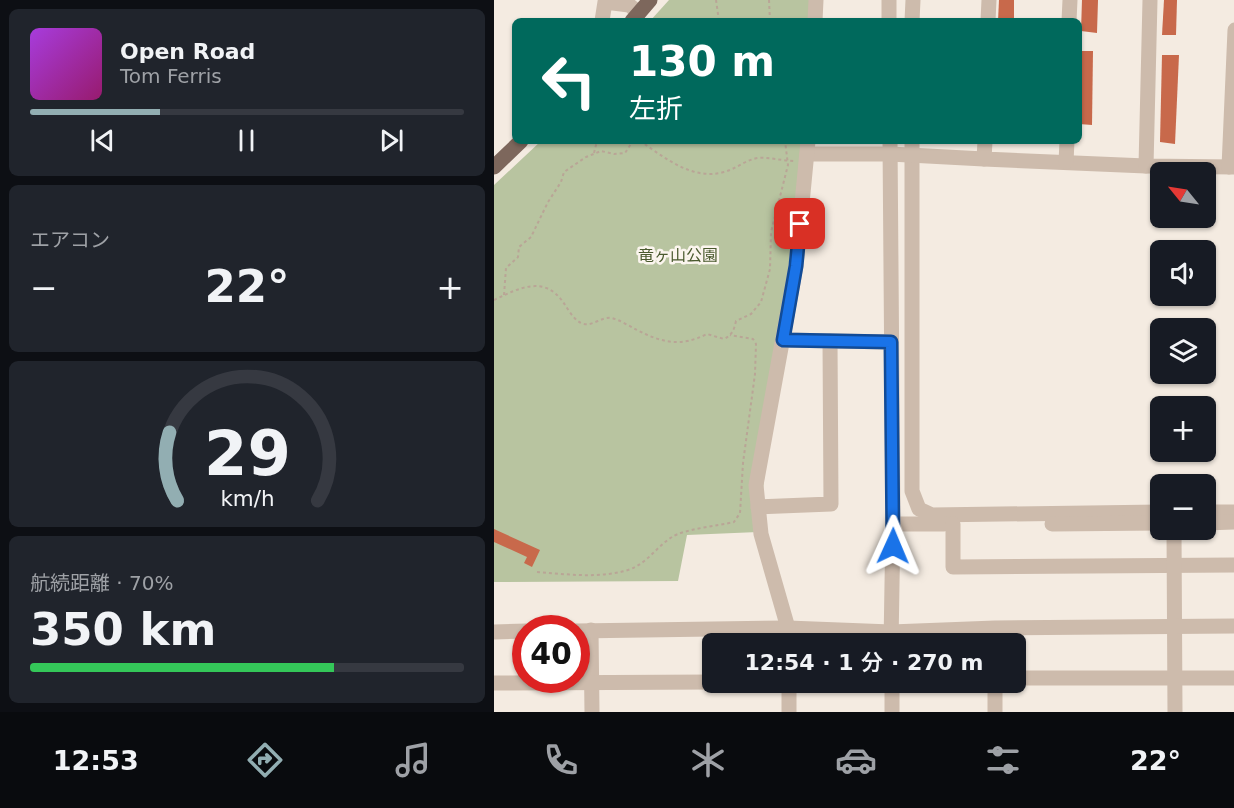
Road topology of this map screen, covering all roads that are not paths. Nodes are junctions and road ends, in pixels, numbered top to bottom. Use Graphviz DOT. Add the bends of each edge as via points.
graph roads {
  1 [pos="650,0"];
  2 [pos="816,0"];
  3 [pos="889,0"];
  4 [pos="913,0"];
  5 [pos="989,0"];
  6 [pos="1070,0"];
  7 [pos="1150,0"];
  8 [pos="635,17"];
  9 [pos="602,18"];
  10 [pos="815,18"];
  11 [pos="889,18"];
  12 [pos="912,18"];
  13 [pos="989,18"];
  14 [pos="1070,18"];
  15 [pos="1235,30"];
  16 [pos="518,144"];
  17 [pos="984,144"];
  18 [pos="1067,144"];
  19 [pos="890,147"];
  20 [pos="912,148"];
  21 [pos="807,152"];
  22 [pos="984,159"];
  23 [pos="1066,162"];
  24 [pos="1146,166"];
  25 [pos="494,167"];
  26 [pos="1232,167"];
  27 [pos="783,340"];
  28 [pos="830,341"];
  29 [pos="891,342"];
  30 [pos="758,507"];
  31 [pos="1150,512"];
  32 [pos="1216,512"];
  33 [pos="1235,512"];
  34 [pos="1235,522"];
  35 [pos="1150,523"];
  36 [pos="1216,523"];
  37 [pos="893,524"];
  38 [pos="953,524"];
  39 [pos="1174,540"];
  40 [pos="1174,565"];
  41 [pos="1235,565"];
  42 [pos="1235,626"];
  43 [pos="1175,627"];
  44 [pos="512,631"];
  45 [pos="590,631"];
  46 [pos="494,632"];
  47 [pos="788,633"];
  48 [pos="891,633"];
  49 [pos="702,634"];
  50 [pos="1026,634"];
  51 [pos="590,676"];
  52 [pos="1026,678"];
  53 [pos="1175,678"];
  54 [pos="1235,678"];
  55 [pos="702,682"];
  56 [pos="494,683"];
  57 [pos="591,683"];
  58 [pos="789,693"];
  59 [pos="892,693"];
  60 [pos="995,693"];
  61 [pos="592,712"];
  62 [pos="789,712"];
  63 [pos="892,712"];
  64 [pos="995,712"];
  65 [pos="1175,712"];
  1 -- 8 [label="main road"];
  2 -- 10 [label="street"];
  3 -- 11 [label="street"];
  4 -- 12 [label="street"];
  5 -- 13 [label="street"];
  6 -- 14 [label="street"];
  7 -- 24 [label="street"];
  8 -- 9 [label="street" via="629,5 605,2"];
  15 -- 26 [label="street"];
  16 -- 25 [label="main road"];
  17 -- 22 [label="street"];
  18 -- 23 [label="street"];
  19 -- 20 [label="street"];
  19 -- 21 [label="street"];
  19 -- 29 [label="street"];
  20 -- 22 [label="street"];
  20 -- 31 [label="street" via="912,491 918,509 932,515"];
  21 -- 27 [label="street" via="796,266"];
  22 -- 23 [label="street"];
  23 -- 24 [label="street"];
  24 -- 26 [label="street"];
  27 -- 28 [label="street"];
  27 -- 30 [label="street" via="756,485"];
  28 -- 29 [label="street"];
  28 -- 30 [label="street" via="831,504"];
  29 -- 37 [label="street"];
  30 -- 47 [label="street" via="761,534"];
  32 -- 33 [label="street"];
  34 -- 36 [label="street"];
  35 -- 38 [label="street"];
  37 -- 38 [label="street"];
  37 -- 48 [label="street"];
  38 -- 40 [label="street" via="953,567"];
  39 -- 40 [label="street"];
  40 -- 41 [label="street"];
  40 -- 43 [label="street"];
  42 -- 43 [label="street"];
  43 -- 50 [label="street"];
  43 -- 53 [label="street"];
  44 -- 46 [label="street"];
  45 -- 49 [label="street"];
  51 -- 57 [label="street"];
  52 -- 53 [label="street"];
  53 -- 54 [label="street"];
  53 -- 65 [label="street"];
  55 -- 57 [label="street"];
  56 -- 57 [label="street"];
  57 -- 61 [label="street"];
  58 -- 62 [label="street"];
  59 -- 63 [label="street"];
  60 -- 64 [label="street"];
}
